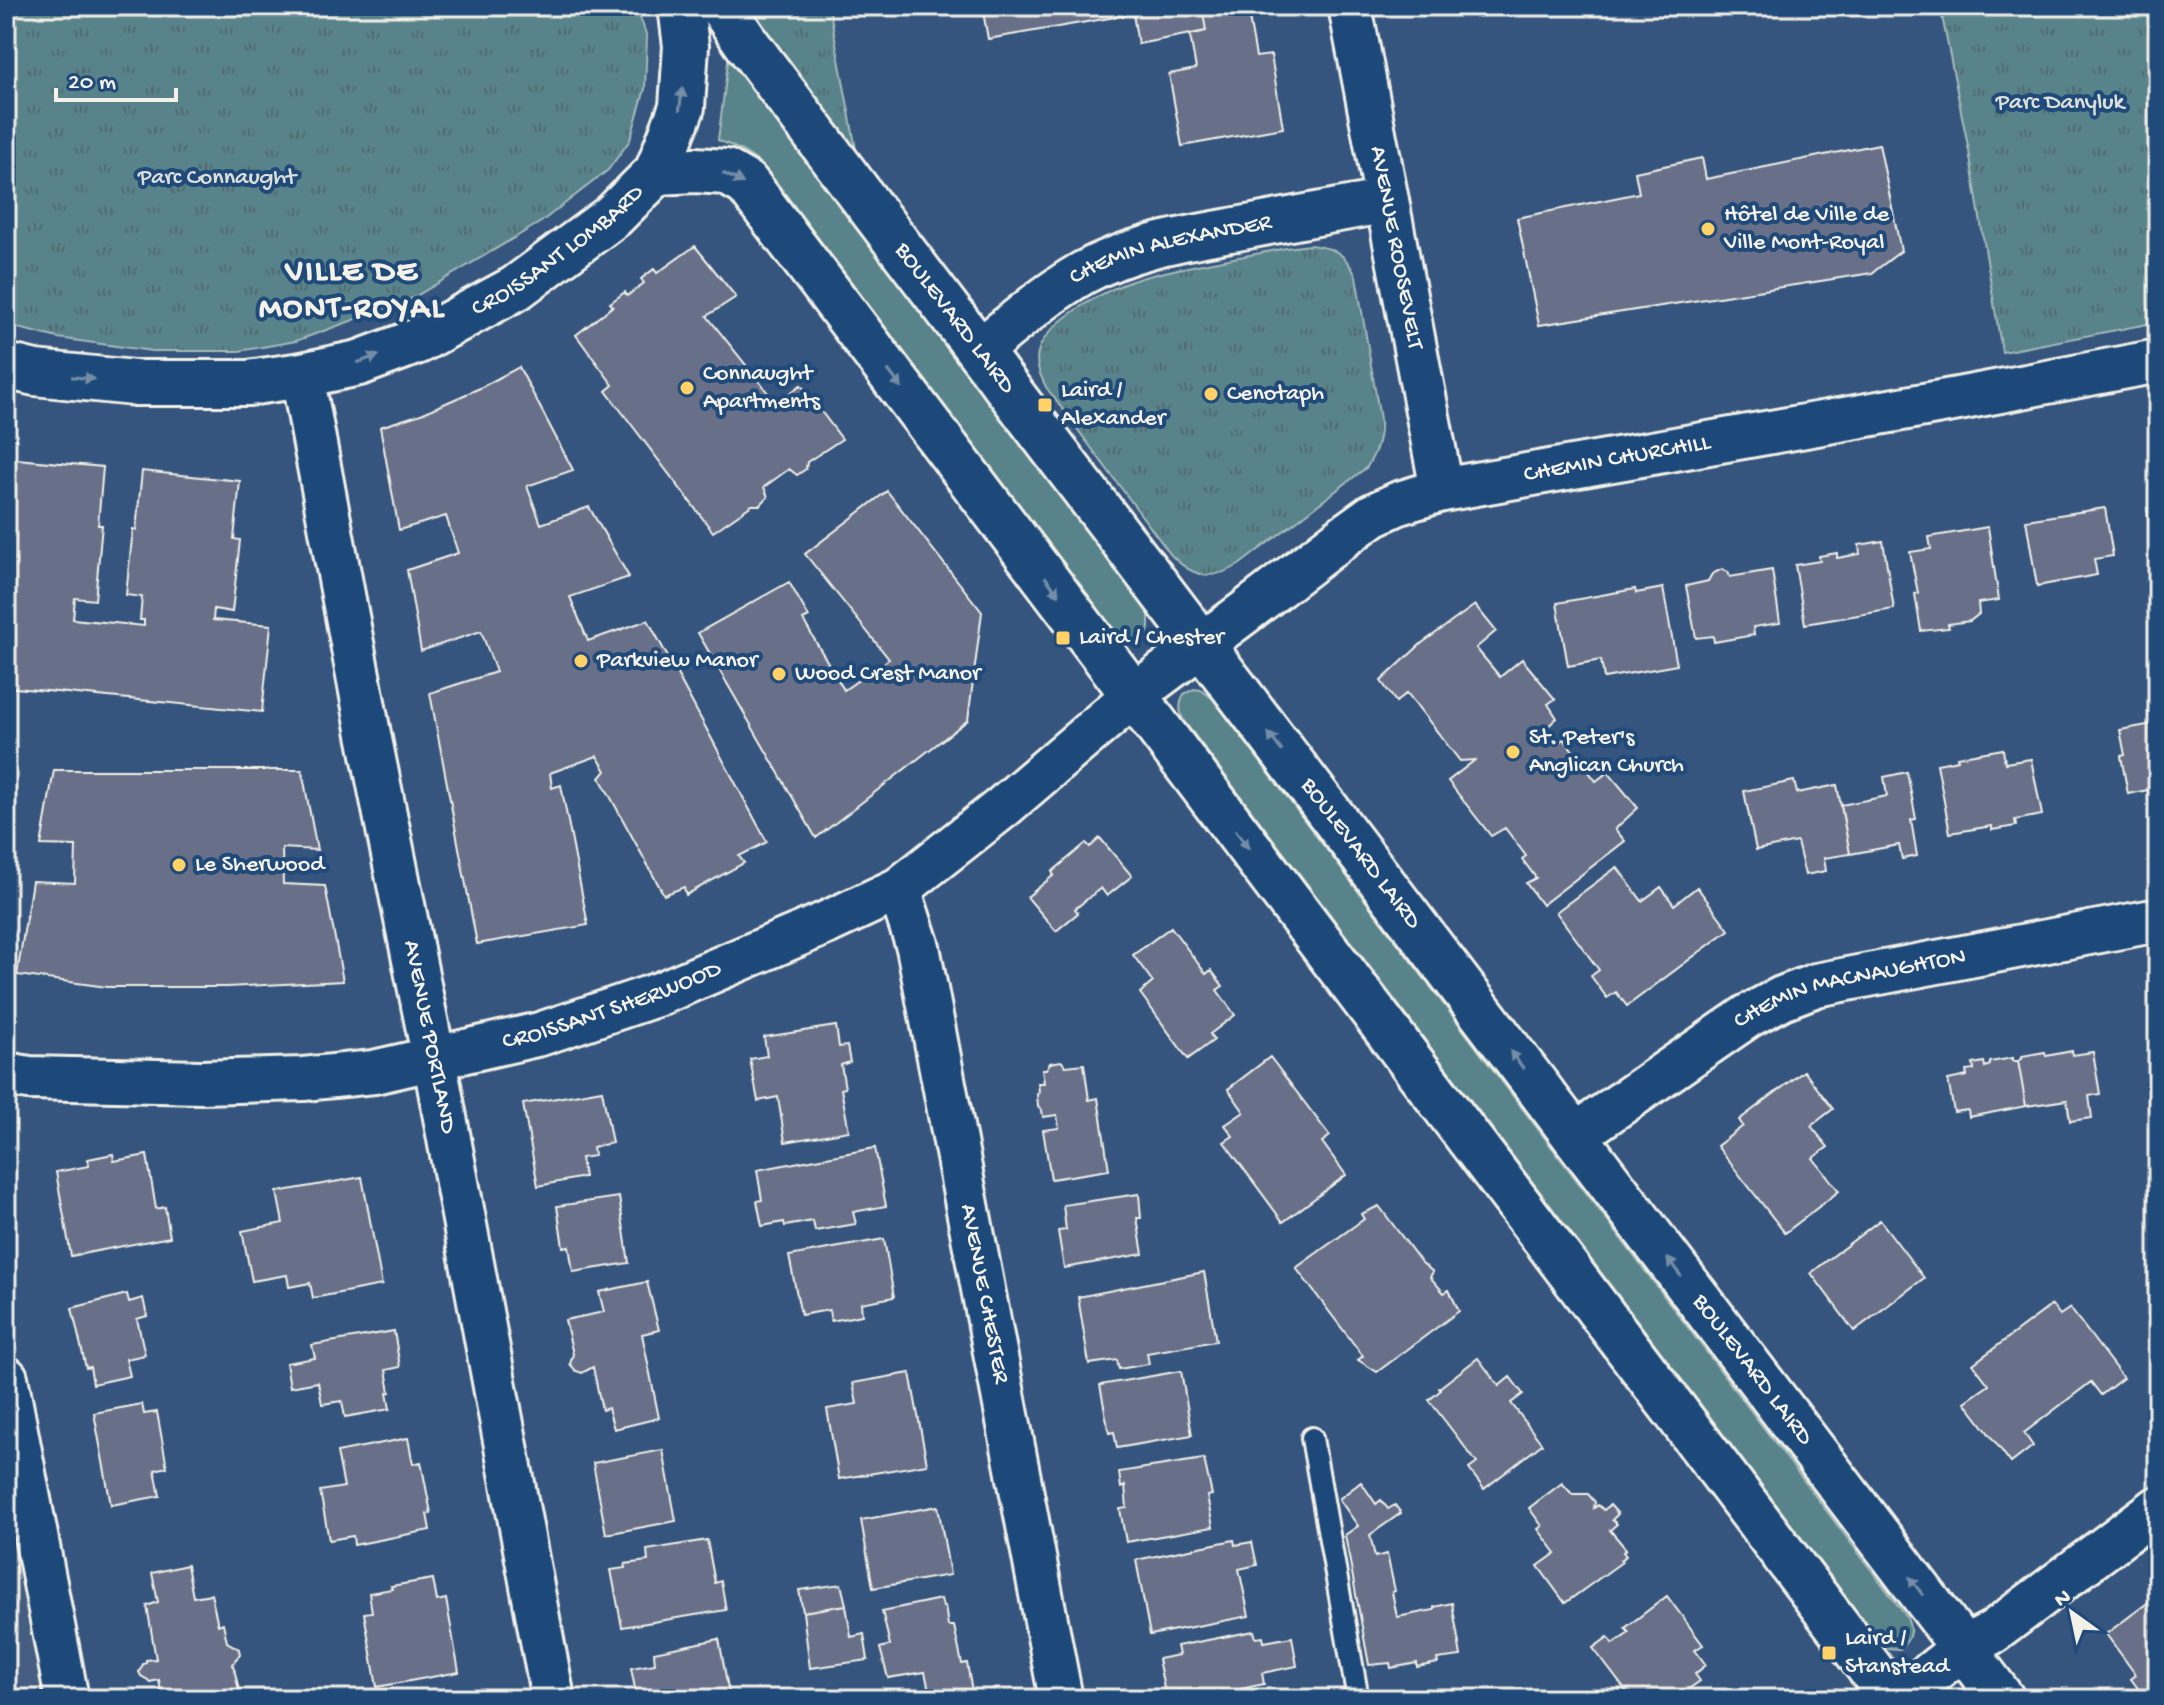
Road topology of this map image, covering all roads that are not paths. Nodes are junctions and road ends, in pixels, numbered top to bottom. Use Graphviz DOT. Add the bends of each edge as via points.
graph roads {
  1 [pos="681,6"];
  2 [pos="721,6"];
  3 [pos="1350,6"];
  4 [pos="657,172"];
  5 [pos="1387,201"];
  6 [pos="980,350"];
  7 [pos="2158,361"];
  8 [pos="6,366"];
  9 [pos="302,375"];
  10 [pos="1442,490"];
  11 [pos="1203,644"];
  12 [pos="1134,695"];
  13 [pos="899,889"];
  14 [pos="2158,920"];
  15 [pos="434,1060"];
  16 [pos="6,1074"];
  17 [pos="1574,1136"];
  18 [pos="6,1378"];
  19 [pos="1312,1438"];
  20 [pos="2158,1508"];
  21 [pos="1963,1648"];
  22 [pos="67,1699"];
  23 [pos="553,1699"];
  24 [pos="1061,1699"];
  25 [pos="1358,1699"];
  26 [pos="1896,1699"];
  27 [pos="2002,1699"];
  4 -- 1 [label="street, CROISSANT LOMBARD, one-way" via="682,107 686,46"];
  2 -- 6 [label="street, BOULEVARD LAIRD"];
  3 -- 5 [label="street, AVENUE ROOSEVELT"];
  9 -- 4 [label="street, CROISSANT LOMBARD, one-way" via="359,363 418,341 516,288 613,216"];
  4 -- 12 [label="street, one-way" via="726,172 747,184"];
  5 -- 6 [label="street, CHEMIN ALEXANDER" via="1142,248 1081,274"];
  5 -- 10 [label="street, AVENUE ROOSEVELT"];
  6 -- 11 [label="street, BOULEVARD LAIRD"];
  7 -- 10 [label="street, CHEMIN CHURCHILL"];
  8 -- 9 [label="street, CROISSANT LOMBARD, one-way" via="134,383 227,384"];
  9 -- 15 [label="street, AVENUE PORTLAND"];
  10 -- 11 [label="street, CHEMIN CHURCHILL" via="1373,515"];
  11 -- 12 [label="street, CHEMIN CHURCHILL"];
  17 -- 11 [label="street, BOULEVARD LAIRD, one-way"];
  12 -- 13 [label="street, CROISSANT SHERWOOD"];
  12 -- 26 [label="street, one-way"];
  13 -- 15 [label="street, CROISSANT SHERWOOD" via="659,994 540,1034"];
  13 -- 24 [label="street, AVENUE CHESTER" via="918,947"];
  14 -- 17 [label="street, CHEMIN MACNAUGHTON" via="1816,985 1748,1016"];
  15 -- 16 [label="street, CROISSANT SHERWOOD" via="374,1072 201,1082"];
  15 -- 23 [label="street, AVENUE PORTLAND"];
  21 -- 17 [label="street, BOULEVARD LAIRD, one-way"];
  18 -- 22 [label="street"];
  19 -- 25 [label="lane"];
  20 -- 21 [label="street" via="1993,1632"];
  21 -- 26 [label="street"];
  21 -- 27 [label="street, BOULEVARD LAIRD"];
}
